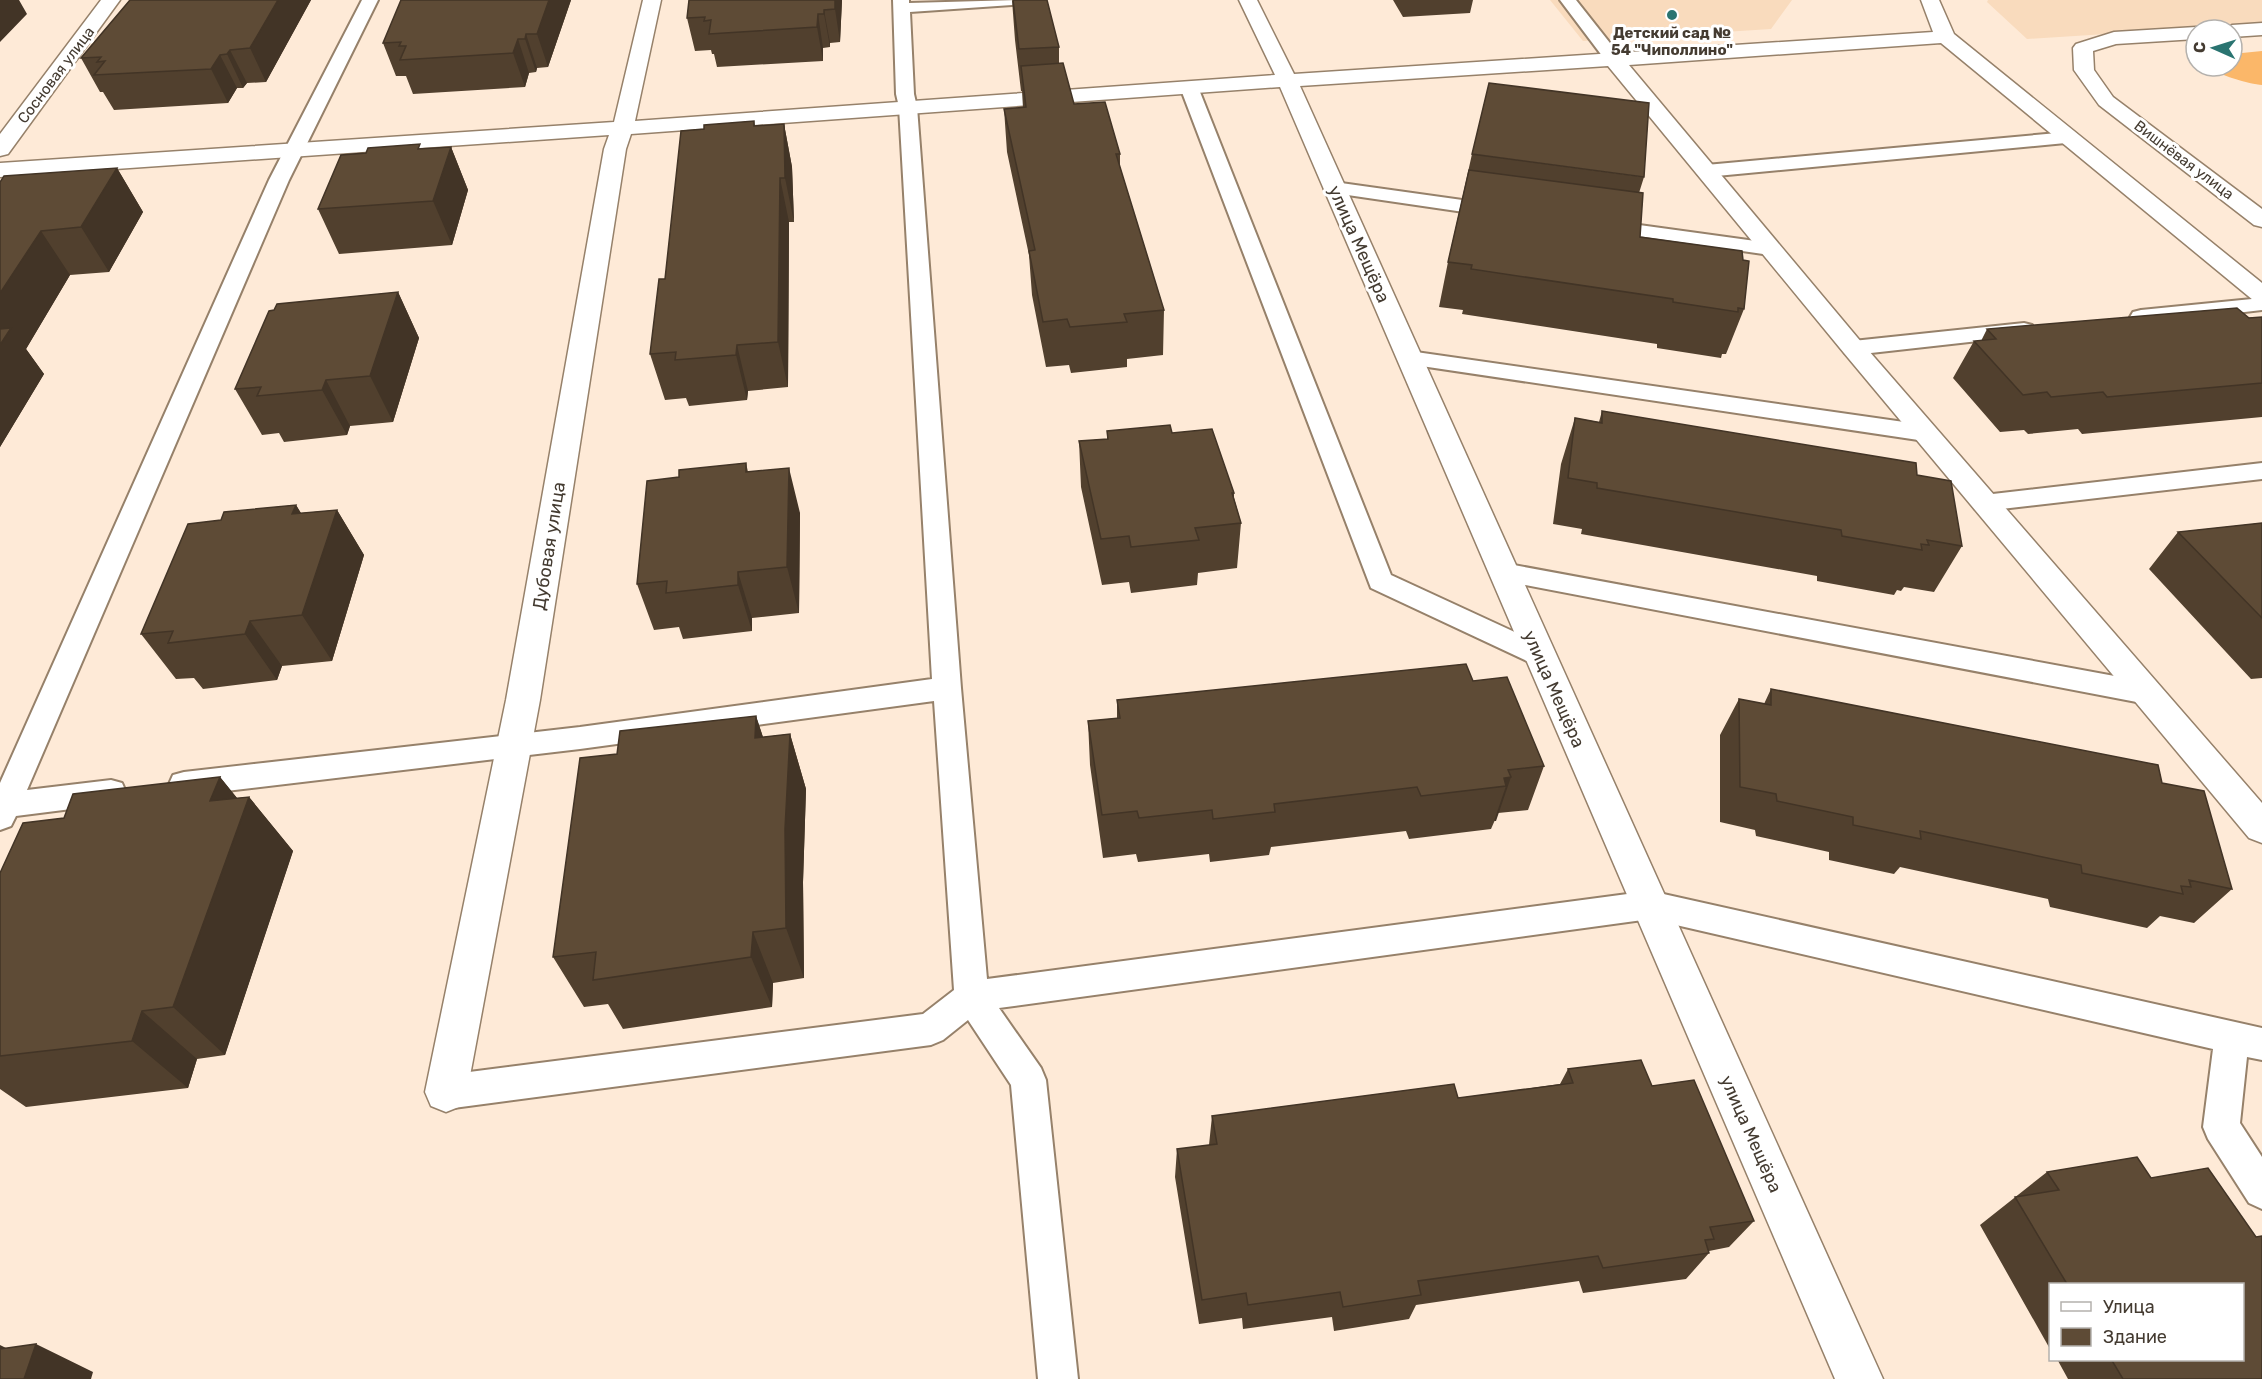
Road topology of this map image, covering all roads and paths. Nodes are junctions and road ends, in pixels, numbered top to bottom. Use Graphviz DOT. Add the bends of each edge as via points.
graph roads {
  1 [pos="111,0"];
  2 [pos="370,0"];
  3 [pos="652,0"];
  4 [pos="1012,0"];
  5 [pos="1248,0"];
  6 [pos="1568,0"];
  7 [pos="1930,0"];
  8 [pos="902,4"];
  9 [pos="2262,29"];
  10 [pos="2244,30"];
  11 [pos="2184,34"];
  12 [pos="1945,37"];
  13 [pos="1615,61"];
  14 [pos="1287,80"];
  15 [pos="1190,87"];
  16 [pos="908,107"];
  17 [pos="621,129"];
  18 [pos="2069,138"];
  19 [pos="0,149"];
  20 [pos="295,152"];
  21 [pos="0,170"];
  22 [pos="1706,171"];
  23 [pos="1334,188"];
  24 [pos="1522,214"];
  25 [pos="2262,220"];
  26 [pos="1581,223"];
  27 [pos="1770,249"];
  28 [pos="2262,295"];
  29 [pos="2262,304"];
  30 [pos="2122,319"];
  31 [pos="2040,328"];
  32 [pos="1853,348"];
  33 [pos="1409,358"];
  34 [pos="1925,433"];
  35 [pos="2262,471"];
  36 [pos="1984,503"];
  37 [pos="1503,572"];
  38 [pos="1539,655"];
  39 [pos="947,688"];
  40 [pos="2147,693"];
  41 [pos="514,744"];
  42 [pos="2,809"];
  43 [pos="2256,815"];
  44 [pos="1650,905"];
  45 [pos="971,996"];
  46 [pos="2247,1041"];
  47 [pos="446,1092"];
  48 [pos="2262,1190"];
  49 [pos="1058,1379"];
  50 [pos="1858,1379"];
  1 -- 19 [label="street, Сосновая улица"];
  2 -- 20 [label="lane"];
  3 -- 17 [label="street, Дубовая улица"];
  4 -- 8 [label="lane"];
  5 -- 14 [label="street, улица Мещёра"];
  6 -- 13 [label="lane"];
  7 -- 12 [label="street"];
  8 -- 16 [label="lane"];
  9 -- 10 [label="street"];
  11 -- 25 [label="street, Вишнёвая улица" via="2114,38 2083,48 2084,70 2106,101"];
  12 -- 13 [label="street"];
  12 -- 18 [label="street"];
  13 -- 14 [label="street"];
  13 -- 22 [label="street"];
  14 -- 15 [label="street"];
  14 -- 23 [label="street, улица Мещёра"];
  15 -- 16 [label="street"];
  15 -- 38 [label="lane" via="1380,581"];
  16 -- 17 [label="street"];
  16 -- 39 [label="lane"];
  17 -- 20 [label="street"];
  17 -- 41 [label="street, Дубовая улица"];
  18 -- 22 [label="lane"];
  18 -- 28 [label="street"];
  20 -- 21 [label="street"];
  20 -- 42 [label="lane" via="279,180"];
  22 -- 27 [label="street"];
  23 -- 24 [label="lane"];
  23 -- 33 [label="street, улица Мещёра"];
  26 -- 27 [label="lane"];
  27 -- 32 [label="street"];
  29 -- 30 [label="lane"];
  31 -- 32 [label="lane"];
  32 -- 34 [label="street"];
  33 -- 34 [label="lane"];
  33 -- 37 [label="street, улица Мещёра"];
  34 -- 36 [label="street"];
  35 -- 36 [label="lane"];
  36 -- 40 [label="street"];
  37 -- 38 [label="street, улица Мещёра"];
  37 -- 40 [label="lane"];
  38 -- 44 [label="street, улица Мещёра"];
  39 -- 41 [label="lane"];
  39 -- 45 [label="lane"];
  40 -- 43 [label="street"];
  41 -- 42 [label="lane"];
  41 -- 47 [label="street, Дубовая улица"];
  44 -- 45 [label="lane"];
  44 -- 46 [label="lane"];
  44 -- 50 [label="street, улица Мещёра"];
  45 -- 47 [label="lane" via="931,1029"];
  45 -- 49 [label="lane" via="1028,1080"];
  46 -- 48 [label="lane" via="2222,1127"];
}
